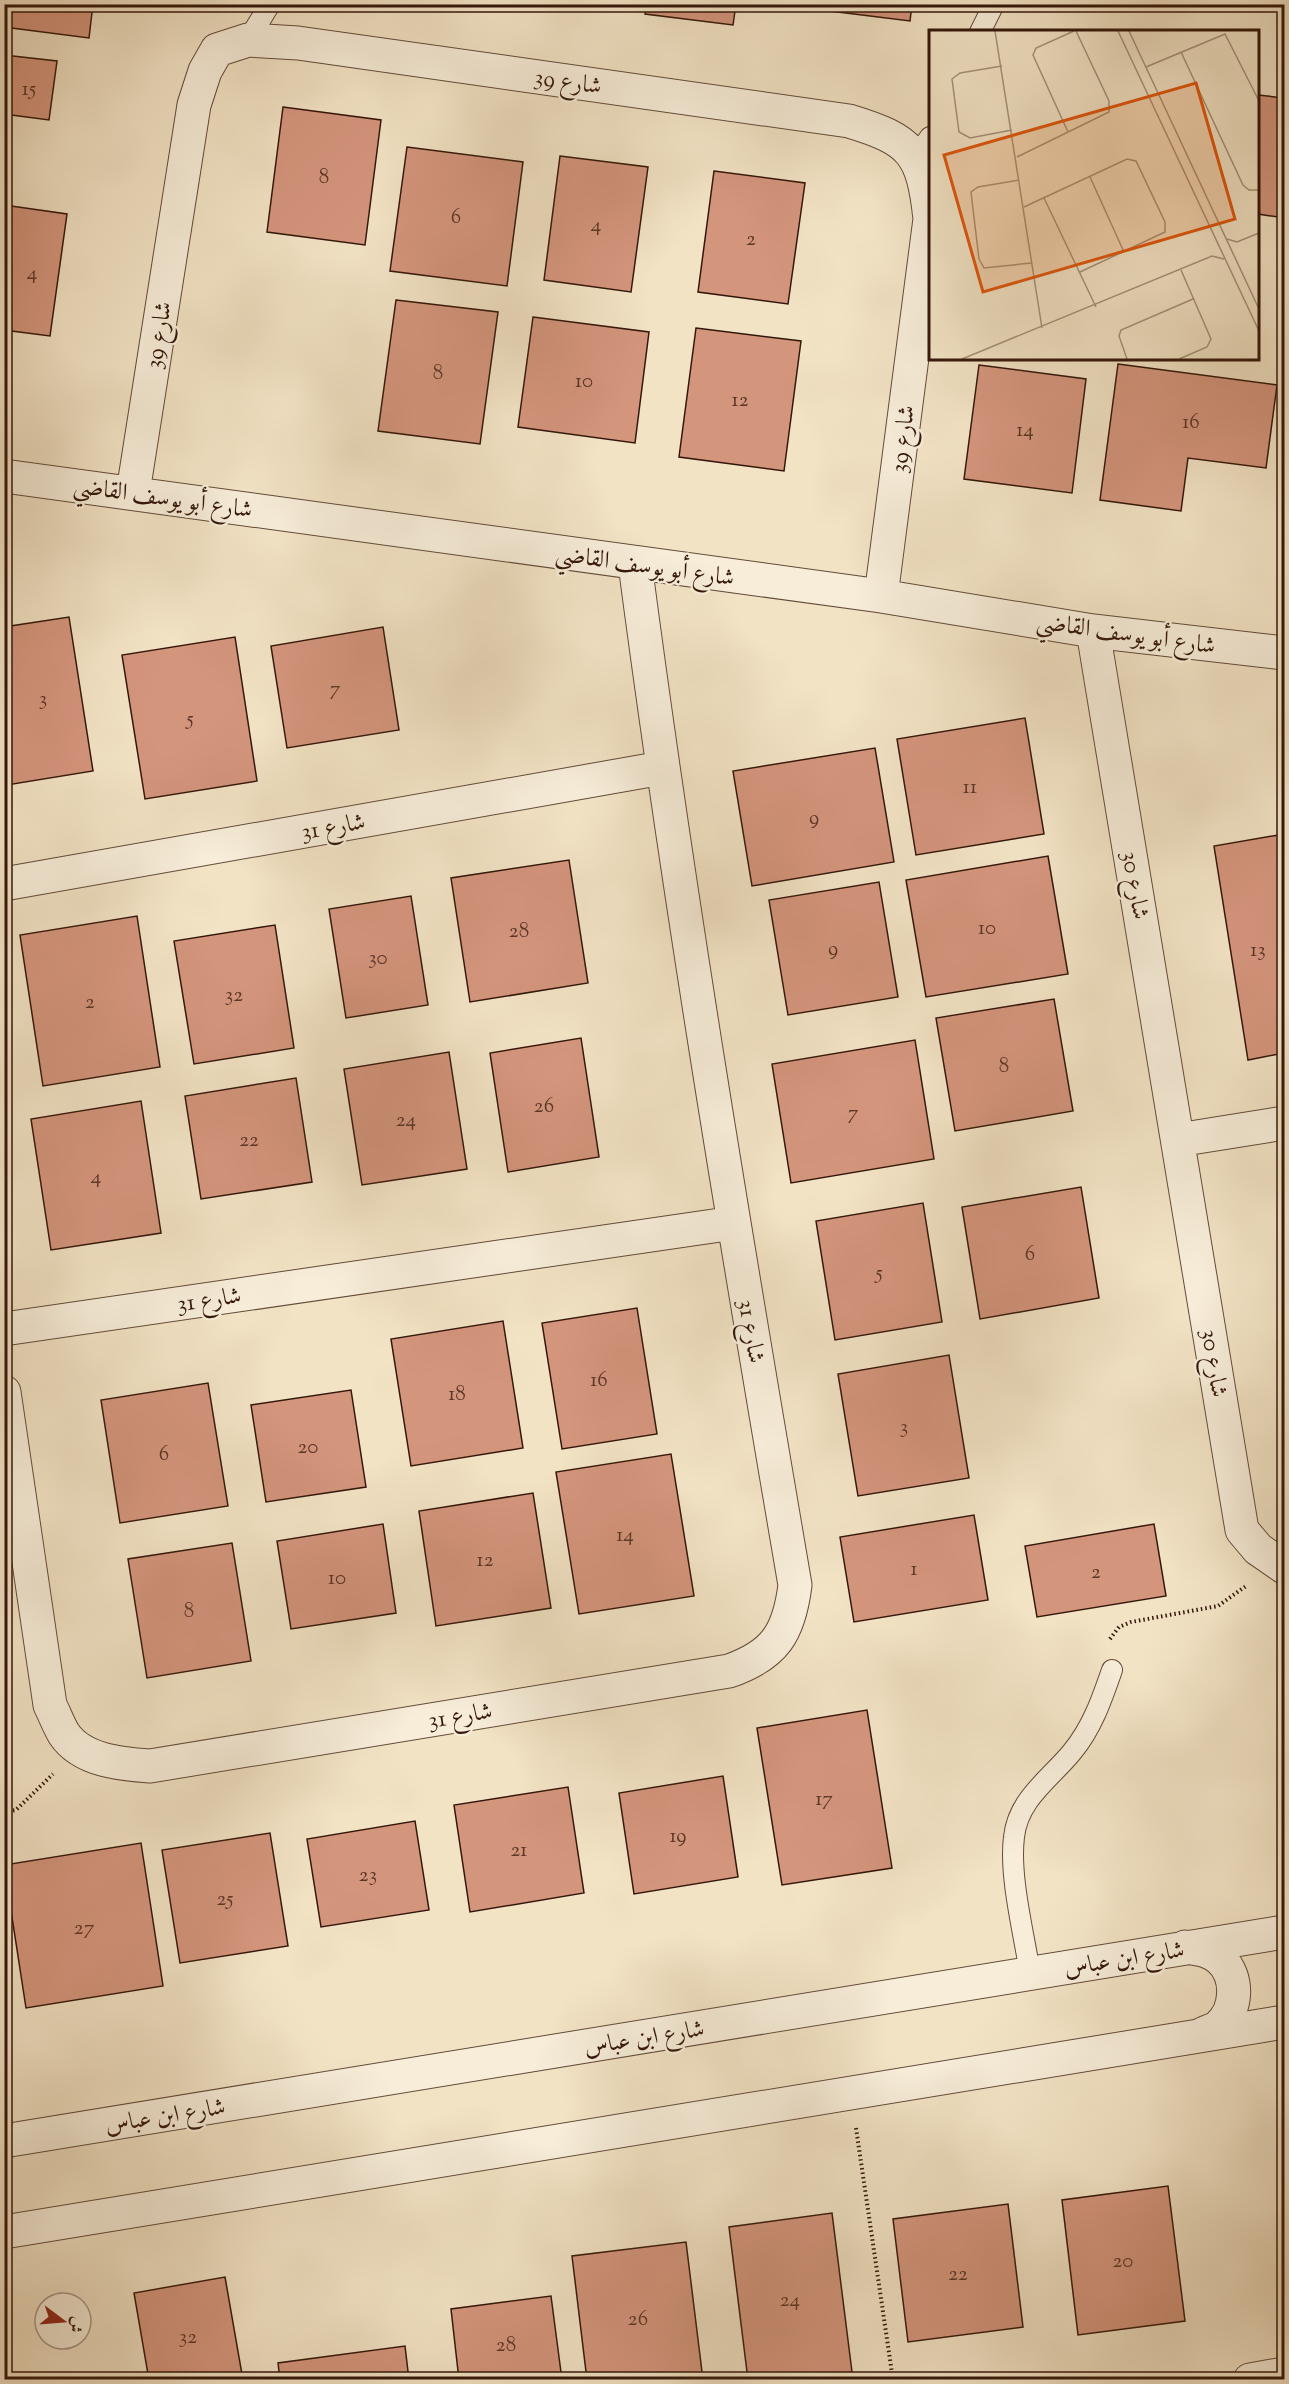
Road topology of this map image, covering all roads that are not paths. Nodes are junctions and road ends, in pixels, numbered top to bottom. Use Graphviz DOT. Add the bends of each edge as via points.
graph roads {
  1 [pos="270,4"];
  2 [pos="994,4"];
  3 [pos="981,30"];
  4 [pos="248,40"];
  5 [pos="923,147"];
  6 [pos="929,208"];
  7 [pos="929,227"];
  8 [pos="4,476"];
  9 [pos="133,492"];
  10 [pos="635,564"];
  11 [pos="881,596"];
  12 [pos="1093,631"];
  13 [pos="1284,653"];
  14 [pos="662,768"];
  15 [pos="4,884"];
  16 [pos="1284,1124"];
  17 [pos="1178,1140"];
  18 [pos="734,1223"];
  19 [pos="4,1329"];
  20 [pos="4,1392"];
  21 [pos="1279,1565"];
  22 [pos="1112,1670"];
  23 [pos="1284,1932"];
  24 [pos="1185,1947"];
  25 [pos="1030,1973"];
  26 [pos="1284,2022"];
  27 [pos="1201,2035"];
  28 [pos="4,2141"];
  29 [pos="4,2232"];
  30 [pos="1284,2374"];
  31 [pos="1250,2379"];
  1 -- 4 [label="lane"];
  2 -- 3 [label="lane"];
  4 -- 5 [label="street, شارع 39" via="298,43 849,121"];
  4 -- 9 [label="street, شارع 39" via="217,50 194,105"];
  5 -- 6 [label="street, شارع 39"];
  7 -- 11 [label="street, شارع 39"];
  8 -- 9 [label="street, شارع أبو يوسف القاضي"];
  9 -- 10 [label="street, شارع أبو يوسف القاضي"];
  10 -- 11 [label="street, شارع أبو يوسف القاضي"];
  10 -- 14 [label="street, شارع 31"];
  11 -- 12 [label="street, شارع أبو يوسف القاضي"];
  12 -- 13 [label="street, شارع أبو يوسف القاضي"];
  12 -- 17 [label="street, شارع 30"];
  14 -- 15 [label="street, شارع 31"];
  14 -- 18 [label="street, شارع 31"];
  16 -- 17 [label="street"];
  17 -- 21 [label="street, شارع 30" via="1242,1530"];
  18 -- 19 [label="street, شارع 31"];
  18 -- 20 [label="street, شارع 31" via="795,1586 784,1629 754,1662 729,1671 150,1766 97,1757 65,1736 50,1705"];
  22 -- 25 [label="lane" via="1090,1726 1073,1751 1034,1790 1021,1811 1014,1835 1013,1860"];
  23 -- 24 [label="street, شارع ابن عباس"];
  24 -- 25 [label="street, شارع ابن عباس"];
  24 -- 27 [label="street" via="1204,1949 1220,1959 1231,1974 1234,1993 1230,2011 1218,2027"];
  25 -- 28 [label="street, شارع ابن عباس"];
  26 -- 27 [label="street"];
  27 -- 29 [label="street"];
  30 -- 31 [label="street"];
}
